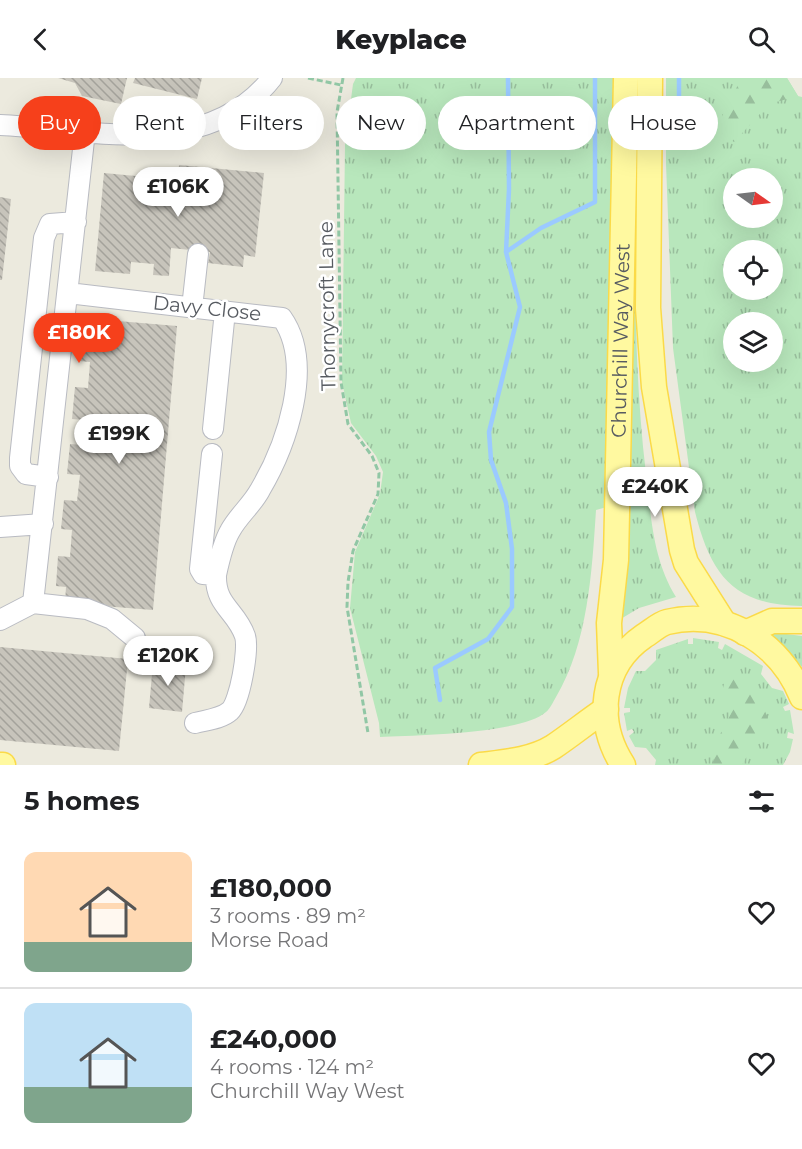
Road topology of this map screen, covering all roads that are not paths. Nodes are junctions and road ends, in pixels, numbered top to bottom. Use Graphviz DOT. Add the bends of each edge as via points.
graph roads {
  1 [pos="272,78"];
  2 [pos="626,78"];
  3 [pos="650,78"];
  4 [pos="0,125"];
  5 [pos="18,126"];
  6 [pos="101,132"];
  7 [pos="83,150"];
  8 [pos="76,222"];
  9 [pos="198,254"];
  10 [pos="68,293"];
  11 [pos="192,308"];
  12 [pos="225,311"];
  13 [pos="213,429"];
  14 [pos="212,454"];
  15 [pos="48,477"];
  16 [pos="43,525"];
  17 [pos="0,527"];
  18 [pos="216,575"];
  19 [pos="34,598"];
  20 [pos="0,620"];
  21 [pos="802,621"];
  22 [pos="735,628"];
  23 [pos="135,638"];
  24 [pos="611,673"];
  25 [pos="802,697"];
  26 [pos="606,709"];
  27 [pos="195,723"];
  28 [pos="481,765"];
  29 [pos="623,765"];
  1 -- 6 [label="street" via="243,107 210,124 175,134"];
  2 -- 24 [label="main road, Churchill Way West" via="616,560 609,623"];
  3 -- 22 [label="main road, Churchill Way West" via="648,308 654,387 686,563"];
  4 -- 5 [label="street"];
  7 -- 8 [label="street"];
  8 -- 10 [label="street"];
  8 -- 15 [label="street" via="50,224 44,238 22,435 22,471 34,477"];
  9 -- 11 [label="street"];
  10 -- 11 [label="street, Davy Close"];
  10 -- 15 [label="street"];
  11 -- 12 [label="street, Davy Close"];
  12 -- 13 [label="street"];
  12 -- 18 [label="street, Davy Close" via="282,318 295,349 295,383 289,424 260,491 230,531"];
  14 -- 18 [label="street" via="200,569 203,574"];
  15 -- 16 [label="street"];
  16 -- 17 [label="street"];
  16 -- 19 [label="street"];
  18 -- 27 [label="street" via="217,593 240,625 246,650 234,705 225,714"];
  19 -- 20 [label="street"];
  19 -- 23 [label="street" via="94,610"];
  21 -- 22 [label="main road" via="772,621"];
  22 -- 24 [label="main road" via="702,619 665,622 636,642"];
  22 -- 25 [label="main road" via="762,642 783,663"];
  24 -- 26 [label="main road, Churchill Way West"];
  26 -- 28 [label="main road" via="545,750"];
  26 -- 29 [label="main road, Churchill Way West" via="612,743"];
}
